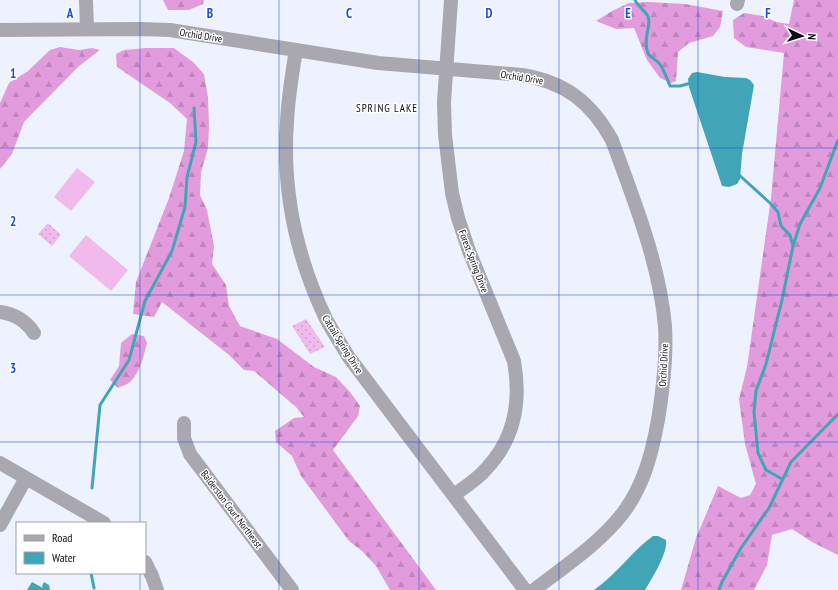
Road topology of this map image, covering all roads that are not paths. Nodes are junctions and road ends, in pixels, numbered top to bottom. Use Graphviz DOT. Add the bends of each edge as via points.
graph roads {
  1 [pos="86,0"];
  2 [pos="452,0"];
  3 [pos="87,29"];
  4 [pos="0,30"];
  5 [pos="296,50"];
  6 [pos="446,69"];
  7 [pos="0,312"];
  8 [pos="34,333"];
  9 [pos="184,423"];
  10 [pos="0,463"];
  11 [pos="26,478"];
  12 [pos="454,496"];
  13 [pos="102,522"];
  14 [pos="0,525"];
  15 [pos="146,564"];
  16 [pos="157,590"];
  17 [pos="292,590"];
  18 [pos="525,590"];
  19 [pos="534,590"];
  1 -- 3 [label="street"];
  2 -- 6 [label="street, Forest Spring Drive"];
  3 -- 4 [label="street, Orchid Drive"];
  3 -- 5 [label="street, Orchid Drive" via="170,30"];
  5 -- 6 [label="street, Orchid Drive" via="378,63"];
  5 -- 12 [label="street, Cattail Spring Drive" via="287,122 286,156 288,191 301,254 332,329 348,356"];
  6 -- 12 [label="street, Forest Spring Drive" via="445,135 458,218 514,360 518,394 512,426 498,455 487,468"];
  6 -- 19 [label="street, Orchid Drive" via="535,77 567,90 594,112 612,140 646,236 661,297 665,328 663,388 653,447 640,482 623,513 602,537"];
  7 -- 8 [label="street" via="10,313 27,323"];
  9 -- 17 [label="street, Balderston Court Northeast" via="184,438 190,454"];
  10 -- 11 [label="street"];
  11 -- 13 [label="street"];
  11 -- 14 [label="street"];
  12 -- 18 [label="street, Cattail Spring Drive"];
  15 -- 16 [label="street"];
}
